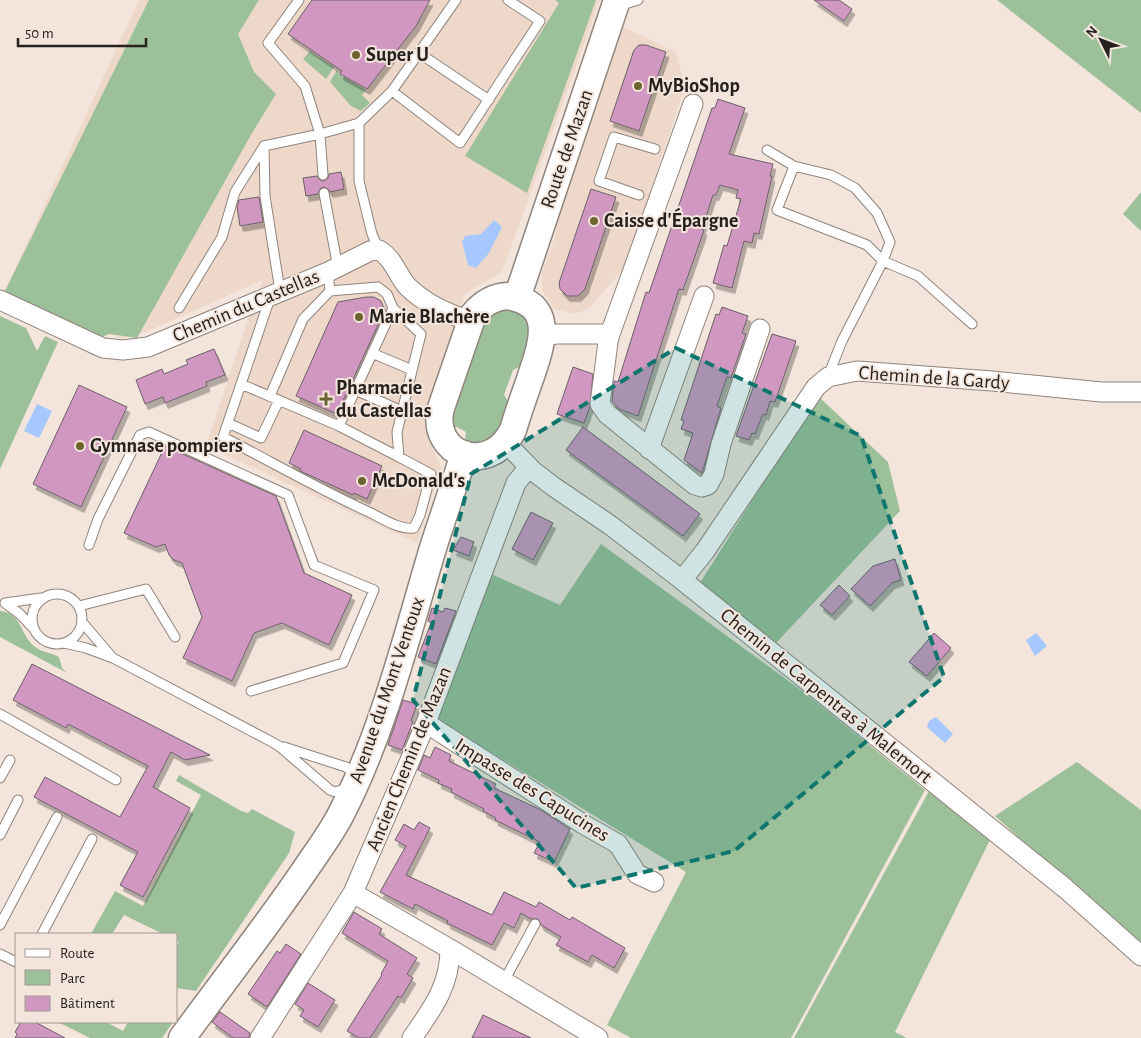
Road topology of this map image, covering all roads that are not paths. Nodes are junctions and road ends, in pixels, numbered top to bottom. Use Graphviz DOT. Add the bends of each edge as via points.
graph roads {
  1 [pos="299,0"];
  2 [pos="456,0"];
  3 [pos="508,0"];
  4 [pos="623,3"];
  5 [pos="419,53"];
  6 [pos="392,91"];
  7 [pos="489,100"];
  8 [pos="693,104"];
  9 [pos="359,123"];
  10 [pos="320,134"];
  11 [pos="264,146"];
  12 [pos="655,148"];
  13 [pos="767,150"];
  14 [pos="794,166"];
  15 [pos="323,175"];
  16 [pos="324,193"];
  17 [pos="639,195"];
  18 [pos="379,250"];
  19 [pos="883,261"];
  20 [pos="333,270"];
  21 [pos="330,291"];
  22 [pos="275,293"];
  23 [pos="704,296"];
  24 [pos="517,298"];
  25 [pos="0,300"];
  26 [pos="179,308"];
  27 [pos="393,308"];
  28 [pos="471,322"];
  29 [pos="972,324"];
  30 [pos="760,329"];
  31 [pos="610,334"];
  32 [pos="543,337"];
  33 [pos="372,353"];
  34 [pos="412,370"];
  35 [pos="828,377"];
  36 [pos="241,384"];
  37 [pos="355,390"];
  38 [pos="1141,392"];
  39 [pos="270,396"];
  40 [pos="279,400"];
  41 [pos="402,411"];
  42 [pos="228,423"];
  43 [pos="339,426"];
  44 [pos="506,443"];
  45 [pos="649,449"];
  46 [pos="464,454"];
  47 [pos="399,457"];
  48 [pos="529,467"];
  49 [pos="88,545"];
  50 [pos="682,580"];
  51 [pos="42,598"];
  52 [pos="3,603"];
  53 [pos="79,606"];
  54 [pos="82,622"];
  55 [pos="33,628"];
  56 [pos="175,637"];
  57 [pos="64,643"];
  58 [pos="113,658"];
  59 [pos="251,691"];
  60 [pos="0,714"];
  61 [pos="426,723"];
  62 [pos="279,746"];
  63 [pos="10,760"];
  64 [pos="0,778"];
  65 [pos="348,778"];
  66 [pos="116,780"];
  67 [pos="18,800"];
  68 [pos="57,817"];
  69 [pos="0,834"];
  70 [pos="92,839"];
  71 [pos="654,882"];
  72 [pos="353,893"];
  73 [pos="535,924"];
  74 [pos="0,925"];
  75 [pos="43,933"];
  76 [pos="450,949"];
  77 [pos="0,954"];
  78 [pos="1141,956"];
  79 [pos="15,962"];
  80 [pos="228,975"];
  81 [pos="504,982"];
  82 [pos="182,1038"];
  83 [pos="260,1038"];
  84 [pos="412,1038"];
  85 [pos="598,1038"];
  1 -- 10 [label="lane" via="268,43 305,86"];
  2 -- 5 [label="lane"];
  3 -- 7 [label="lane" via="540,22"];
  4 -- 24 [label="main road, Route de Mazan"];
  5 -- 6 [label="lane"];
  5 -- 7 [label="lane"];
  6 -- 7 [label="lane" via="460,143"];
  6 -- 9 [label="lane"];
  8 -- 31 [label="street"];
  9 -- 10 [label="lane"];
  9 -- 18 [label="lane" via="359,181"];
  10 -- 11 [label="lane"];
  10 -- 15 [label="lane"];
  11 -- 22 [label="lane" via="265,196"];
  11 -- 26 [label="lane" via="235,192 222,237"];
  12 -- 17 [label="lane" via="614,137 600,181"];
  13 -- 14 [label="lane"];
  14 -- 19 [label="lane" via="831,175 855,188 872,206 890,242"];
  14 -- 19 [label="lane" via="777,210 867,245"];
  16 -- 20 [label="lane"];
  18 -- 20 [label="street, Chemin du Castellas" via="370,251"];
  18 -- 28 [label="street" via="389,258 406,285 420,297 449,314"];
  19 -- 29 [label="lane" via="918,276"];
  19 -- 35 [label="lane" via="842,341"];
  20 -- 21 [label="lane"];
  20 -- 22 [label="street, Chemin du Castellas"];
  21 -- 27 [label="lane" via="378,287 387,294"];
  21 -- 39 [label="lane" via="303,319"];
  22 -- 25 [label="street, Chemin du Castellas" via="148,347 123,350 103,348"];
  22 -- 36 [label="lane"];
  23 -- 45 [label="street"];
  24 -- 28 [label="main road" via="491,300 478,309"];
  24 -- 32 [label="main road" via="538,316"];
  27 -- 33 [label="lane"];
  27 -- 34 [label="lane" via="421,334"];
  28 -- 46 [label="main road" via="439,421 448,443"];
  30 -- 45 [label="street" via="708,485 695,485"];
  31 -- 32 [label="street"];
  31 -- 45 [label="street" via="600,404 607,414"];
  32 -- 44 [label="main road"];
  33 -- 34 [label="lane"];
  33 -- 37 [label="lane"];
  34 -- 41 [label="lane"];
  35 -- 38 [label="street, Chemin de la Gardy" via="857,372 1101,392"];
  35 -- 50 [label="street" via="816,386"];
  36 -- 39 [label="lane"];
  36 -- 42 [label="lane"];
  37 -- 41 [label="lane"];
  37 -- 43 [label="lane"];
  39 -- 40 [label="lane"];
  40 -- 42 [label="lane" via="261,438"];
  40 -- 43 [label="lane"];
  41 -- 47 [label="lane" via="397,432"];
  42 -- 47 [label="lane" via="223,437 354,505 408,529 414,528 431,474"];
  43 -- 47 [label="lane"];
  44 -- 46 [label="main road" via="491,454"];
  44 -- 48 [label="street, Chemin de Carpentras à Malemort"];
  46 -- 65 [label="main road, Avenue du Mont Ventoux"];
  48 -- 50 [label="street, Chemin de Carpentras à Malemort"];
  48 -- 61 [label="street, Ancien Chemin de Mazan" via="516,483"];
  49 -- 59 [label="lane" via="140,435 149,432 288,496 314,565 374,590 343,663"];
  50 -- 78 [label="street, Chemin de Carpentras à Malemort" via="1066,889"];
  51 -- 52 [label="lane"];
  51 -- 53 [label="lane" via="58,593 73,599"];
  51 -- 55 [label="lane" via="32,611"];
  52 -- 55 [label="lane"];
  53 -- 54 [label="lane"];
  53 -- 56 [label="lane" via="146,589"];
  54 -- 57 [label="lane" via="74,637"];
  54 -- 58 [label="lane"];
  55 -- 57 [label="lane" via="37,635 51,644"];
  57 -- 58 [label="lane"];
  58 -- 62 [label="lane"];
  60 -- 66 [label="lane"];
  61 -- 71 [label="street, Impasse des Capucines" via="618,844 637,874"];
  61 -- 72 [label="street, Ancien Chemin de Mazan"];
  62 -- 65 [label="lane"];
  62 -- 65 [label="lane" via="330,790"];
  63 -- 64 [label="lane"];
  65 -- 80 [label="main road, Avenue du Mont Ventoux"];
  65 -- 80 [label="main road, Avenue du Mont Ventoux" via="339,818 287,897"];
  67 -- 69 [label="lane"];
  68 -- 74 [label="lane"];
  70 -- 75 [label="lane"];
  72 -- 76 [label="street"];
  72 -- 83 [label="street, Ancien Chemin de Mazan"];
  73 -- 81 [label="lane"];
  76 -- 81 [label="street"];
  76 -- 84 [label="street" via="445,984"];
  77 -- 79 [label="lane"];
  80 -- 82 [label="main road, Avenue du Mont Ventoux"];
  81 -- 85 [label="street"];
}
